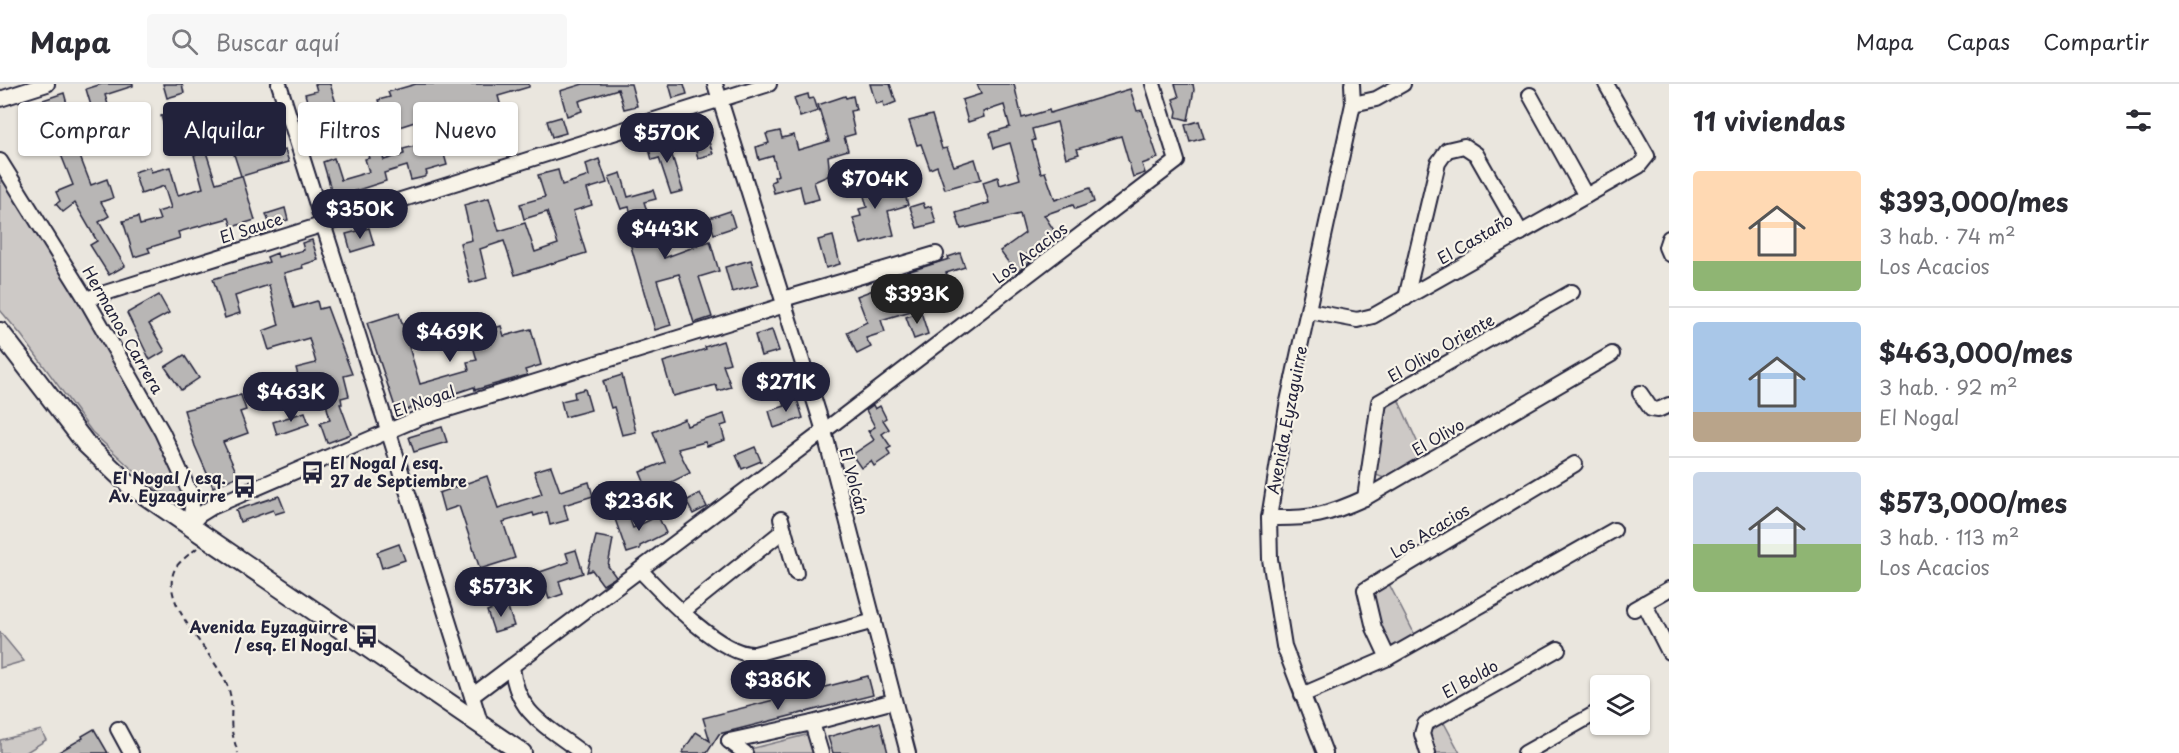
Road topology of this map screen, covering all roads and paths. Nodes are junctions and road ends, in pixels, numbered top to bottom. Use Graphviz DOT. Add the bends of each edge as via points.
graph roads {
  1 [pos="47,84"];
  2 [pos="279,84"];
  3 [pos="715,84"];
  4 [pos="769,84"];
  5 [pos="1153,84"];
  6 [pos="1352,84"];
  7 [pos="1403,84"];
  8 [pos="1606,84"];
  9 [pos="1530,95"];
  10 [pos="0,99"];
  11 [pos="720,99"];
  12 [pos="1353,104"];
  13 [pos="0,161"];
  14 [pos="1586,196"];
  15 [pos="322,223"];
  16 [pos="1521,233"];
  17 [pos="1669,238"];
  18 [pos="936,254"];
  19 [pos="1669,254"];
  20 [pos="1412,272"];
  21 [pos="1430,284"];
  22 [pos="1572,292"];
  23 [pos="1406,298"];
  24 [pos="86,299"];
  25 [pos="784,302"];
  26 [pos="1309,311"];
  27 [pos="0,332"];
  28 [pos="1612,354"];
  29 [pos="1641,393"];
  30 [pos="1669,405"];
  31 [pos="388,431"];
  32 [pos="824,431"];
  33 [pos="1575,464"];
  34 [pos="1365,498"];
  35 [pos="1269,518"];
  36 [pos="190,525"];
  37 [pos="1614,530"];
  38 [pos="197,547"];
  39 [pos="640,570"];
  40 [pos="796,573"];
  41 [pos="1669,589"];
  42 [pos="682,612"];
  43 [pos="874,621"];
  44 [pos="1558,649"];
  45 [pos="1669,652"];
  46 [pos="1388,658"];
  47 [pos="512,667"];
  48 [pos="1302,695"];
  49 [pos="471,696"];
  50 [pos="894,701"];
  51 [pos="1590,716"];
  52 [pos="812,723"];
  53 [pos="481,725"];
  54 [pos="118,729"];
  55 [pos="729,741"];
  56 [pos="131,753"];
  57 [pos="238,753"];
  58 [pos="522,753"];
  59 [pos="582,753"];
  60 [pos="720,753"];
  61 [pos="745,753"];
  62 [pos="821,753"];
  63 [pos="908,753"];
  64 [pos="1325,753"];
  65 [pos="1428,753"];
  66 [pos="1526,753"];
  1 -- 10 [label="street"];
  2 -- 15 [label="street"];
  3 -- 11 [label="street, El Volcán"];
  4 -- 11 [label="street, El Sauce"];
  5 -- 32 [label="street, Los Acacios" via="1177,162"];
  6 -- 12 [label="street, Avenida Eyzaguirre"];
  7 -- 12 [label="street" via="1376,99"];
  8 -- 14 [label="street, El Castaño" via="1647,156 1639,166"];
  9 -- 14 [label="street"];
  11 -- 15 [label="street, El Sauce"];
  11 -- 25 [label="street, El Volcán"];
  12 -- 26 [label="street, Avenida Eyzaguirre"];
  13 -- 24 [label="street, Hermanos Carrera"];
  14 -- 16 [label="street, El Castaño"];
  15 -- 24 [label="street, El Sauce"];
  15 -- 31 [label="street"];
  16 -- 20 [label="street" via="1476,154 1464,146 1451,147 1438,163"];
  16 -- 21 [label="street, El Castaño"];
  17 -- 19 [label="street"];
  18 -- 25 [label="street, El Nogal"];
  20 -- 21 [label="street"];
  20 -- 23 [label="street"];
  21 -- 23 [label="street, El Castaño"];
  22 -- 34 [label="street, El Olivo Oriente" via="1379,402"];
  23 -- 26 [label="street, El Castaño" via="1362,320"];
  24 -- 36 [label="street, Hermanos Carrera" via="183,475 192,500"];
  25 -- 31 [label="street, El Nogal"];
  25 -- 32 [label="street, El Volcán"];
  26 -- 35 [label="street, Avenida Eyzaguirre" via="1287,406"];
  27 -- 36 [label="main road" via="97,457 127,483"];
  28 -- 34 [label="street, El Olivo"];
  29 -- 30 [label="street" via="1651,409"];
  31 -- 36 [label="street, El Nogal" via="205,510"];
  31 -- 49 [label="street"];
  32 -- 39 [label="street, Los Acacios"];
  32 -- 43 [label="street, El Volcán"];
  33 -- 46 [label="street, Los Acacios" via="1365,590 1374,628"];
  34 -- 35 [label="street, El Olivo" via="1322,516"];
  35 -- 48 [label="street, Avenida Eyzaguirre" via="1270,559 1284,646"];
  36 -- 53 [label="main road"];
  37 -- 46 [label="street"];
  38 -- 57 [label="path" via="177,566 174,596 184,620 214,660 230,693"];
  39 -- 42 [label="street"];
  39 -- 47 [label="street, Los Acacios"];
  40 -- 42 [label="street" via="783,525"];
  41 -- 45 [label="street" via="1639,606"];
  42 -- 43 [label="street" via="726,646 747,654"];
  43 -- 50 [label="street, El Volcán"];
  44 -- 65 [label="street, El Boldo" via="1425,724 1422,734"];
  46 -- 48 [label="street"];
  47 -- 49 [label="street, Los Acacios"];
  47 -- 59 [label="street" via="514,687 527,709"];
  48 -- 64 [label="street, Avenida Eyzaguirre"];
  49 -- 53 [label="street"];
  50 -- 52 [label="street"];
  50 -- 63 [label="street, El Volcán"];
  51 -- 66 [label="street"];
  52 -- 55 [label="street"];
  52 -- 62 [label="street"];
  53 -- 58 [label="main road"];
  54 -- 56 [label="street"];
  55 -- 60 [label="street"];
  55 -- 61 [label="street"];
}
